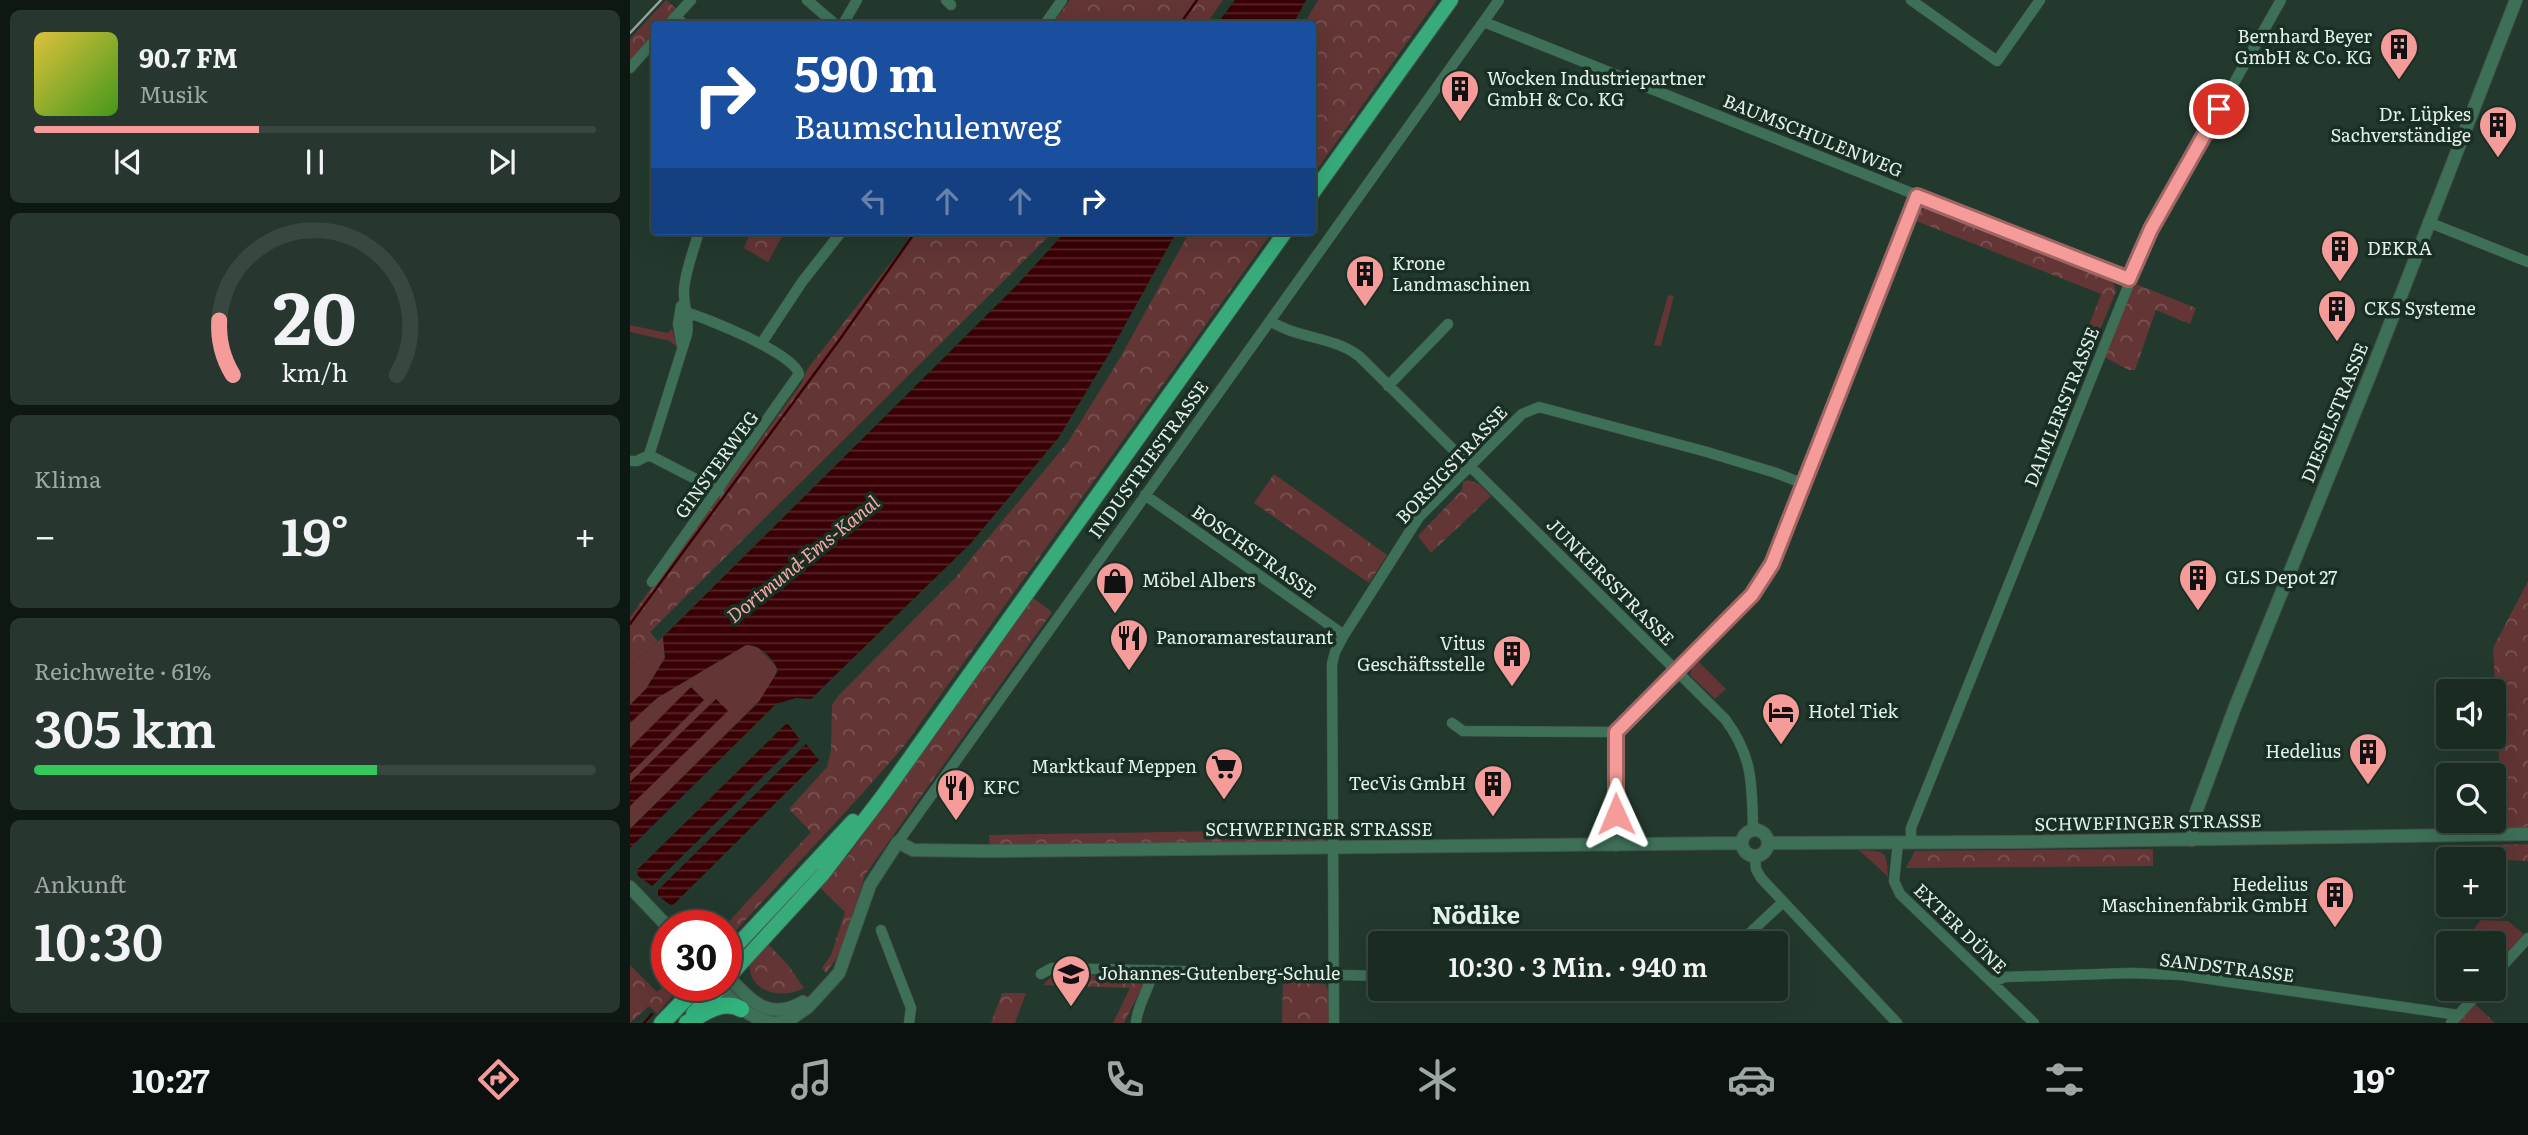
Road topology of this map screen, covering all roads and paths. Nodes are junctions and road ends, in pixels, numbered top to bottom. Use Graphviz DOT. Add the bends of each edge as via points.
graph roads {
  1 [pos="691,0"];
  2 [pos="807,0"];
  3 [pos="857,0"];
  4 [pos="1062,0"];
  5 [pos="1451,0"];
  6 [pos="1499,0"];
  7 [pos="1911,0"];
  8 [pos="2040,0"];
  9 [pos="2281,0"];
  10 [pos="2516,0"];
  11 [pos="677,21"];
  12 [pos="832,21"];
  13 [pos="845,21"];
  14 [pos="1047,21"];
  15 [pos="1484,22"];
  16 [pos="651,44"];
  17 [pos="630,68"];
  18 [pos="1316,188"];
  19 [pos="1917,196"];
  20 [pos="2428,222"];
  21 [pos="698,235"];
  22 [pos="839,235"];
  23 [pos="1283,235"];
  24 [pos="2528,262"];
  25 [pos="2129,279"];
  26 [pos="684,288"];
  27 [pos="685,312"];
  28 [pos="1270,321"];
  29 [pos="1448,324"];
  30 [pos="761,344"];
  31 [pos="682,350"];
  32 [pos="1388,386"];
  33 [pos="649,455"];
  34 [pos="630,461"];
  35 [pos="1470,465"];
  36 [pos="1804,484"];
  37 [pos="719,491"];
  38 [pos="1145,495"];
  39 [pos="652,582"];
  40 [pos="1344,635"];
  41 [pos="1677,671"];
  42 [pos="1452,723"];
  43 [pos="1616,732"];
  44 [pos="917,749"];
  45 [pos="1753,829"];
  46 [pos="2528,834"];
  47 [pos="2192,840"];
  48 [pos="898,842"];
  49 [pos="1741,843"];
  50 [pos="1768,843"];
  51 [pos="1905,843"];
  52 [pos="1616,846"];
  53 [pos="1333,847"];
  54 [pos="1755,856"];
  55 [pos="630,887"];
  56 [pos="630,896"];
  57 [pos="1783,902"];
  58 [pos="647,906"];
  59 [pos="651,910"];
  60 [pos="881,930"];
  61 [pos="1752,931"];
  62 [pos="2528,938"];
  63 [pos="742,940"];
  64 [pos="742,961"];
  65 [pos="2506,962"];
  66 [pos="1153,970"];
  67 [pos="1041,974"];
  68 [pos="1334,975"];
  69 [pos="1368,975"];
  70 [pos="1992,982"];
  71 [pos="742,996"];
  72 [pos="683,1001"];
  73 [pos="706,1001"];
  74 [pos="736,1001"];
  75 [pos="2471,1001"];
  76 [pos="741,1009"];
  77 [pos="786,1019"];
  78 [pos="2454,1019"];
  79 [pos="1136,1022"];
  80 [pos="662,1023"];
  81 [pos="686,1023"];
  82 [pos="909,1023"];
  83 [pos="1334,1023"];
  84 [pos="1897,1023"];
  85 [pos="2034,1023"];
  1 -- 11 [label="street"];
  2 -- 12 [label="street"];
  3 -- 13 [label="street"];
  4 -- 14 [label="street"];
  5 -- 18 [label="main road"];
  6 -- 15 [label="street, INDUSTRIESTRASSE"];
  7 -- 8 [label="street" via="1997,61"];
  9 -- 25 [label="street, DAIMLERSTRASSE" via="2151,229"];
  10 -- 20 [label="street, DIESELSTRASSE"];
  15 -- 19 [label="street, BAUMSCHULENWEG"];
  15 -- 28 [label="street, INDUSTRIESTRASSE"];
  16 -- 17 [label="street"];
  19 -- 25 [label="street, BAUMSCHULENWEG"];
  19 -- 36 [label="street"];
  20 -- 24 [label="street"];
  20 -- 47 [label="street, DIESELSTRASSE" via="2235,707 2193,820"];
  21 -- 26 [label="street"];
  22 -- 30 [label="street"];
  23 -- 44 [label="main road"];
  25 -- 51 [label="street, DAIMLERSTRASSE"];
  26 -- 27 [label="street"];
  26 -- 31 [label="street" via="678,324"];
  27 -- 30 [label="street"];
  27 -- 31 [label="street" via="689,323"];
  28 -- 32 [label="street, JUNKERSSTRASSE" via="1351,350"];
  28 -- 38 [label="street, INDUSTRIESTRASSE"];
  29 -- 32 [label="street"];
  30 -- 37 [label="street, GINSTERWEG" via="794,365 799,374"];
  31 -- 33 [label="street"];
  32 -- 35 [label="street, JUNKERSSTRASSE"];
  33 -- 34 [label="street"];
  33 -- 37 [label="street"];
  35 -- 36 [label="street, BORSIGSTRASSE" via="1521,414 1539,407 1776,472"];
  35 -- 40 [label="street, BORSIGSTRASSE" via="1419,517"];
  35 -- 41 [label="street, JUNKERSSTRASSE"];
  36 -- 41 [label="street" via="1763,580"];
  37 -- 39 [label="street, GINSTERWEG"];
  38 -- 40 [label="street, BOSCHSTRASSE"];
  38 -- 48 [label="street, INDUSTRIESTRASSE"];
  40 -- 53 [label="street, BORSIGSTRASSE" via="1332,664"];
  41 -- 43 [label="street"];
  41 -- 45 [label="street, JUNKERSSTRASSE" via="1740,739 1749,763"];
  42 -- 43 [label="street" via="1463,731"];
  43 -- 52 [label="street"];
  44 -- 63 [label="main road"];
  44 -- 64 [label="main road" via="823,874"];
  45 -- 49 [label="street"];
  45 -- 50 [label="street" via="1762,831"];
  46 -- 47 [label="street, SCHWEFINGER STRASSE"];
  47 -- 51 [label="street, SCHWEFINGER STRASSE"];
  48 -- 53 [label="street, SCHWEFINGER STRASSE" via="913,850 930,851"];
  48 -- 77 [label="street, INDUSTRIESTRASSE" via="870,885 848,952"];
  49 -- 52 [label="street, SCHWEFINGER STRASSE"];
  49 -- 54 [label="street" via="1744,851"];
  50 -- 51 [label="street, SCHWEFINGER STRASSE"];
  50 -- 54 [label="street" via="1763,853"];
  51 -- 70 [label="street, EXTER DÜNE" via="1895,881 1900,894"];
  52 -- 53 [label="street, SCHWEFINGER STRASSE"];
  53 -- 68 [label="street, BORSIGSTRASSE"];
  54 -- 57 [label="street" via="1760,878"];
  55 -- 58 [label="street"];
  56 -- 58 [label="street"];
  57 -- 61 [label="street"];
  57 -- 84 [label="street"];
  58 -- 59 [label="street"];
  60 -- 82 [label="street" via="911,1008"];
  62 -- 65 [label="street"];
  66 -- 67 [label="street" via="1052,968"];
  66 -- 68 [label="street"];
  66 -- 79 [label="street"];
  68 -- 69 [label="street"];
  68 -- 83 [label="street, BORSIGSTRASSE"];
  70 -- 78 [label="street, SANDSTRASSE" via="2004,977 2182,975"];
  70 -- 85 [label="street, EXTER DÜNE"];
  71 -- 77 [label="street"];
  72 -- 80 [label="highway"];
  73 -- 81 [label="highway"];
  74 -- 76 [label="street"];
  75 -- 78 [label="street"];
  76 -- 77 [label="street" via="757,1018"];
  76 -- 81 [label="highway" via="721,1006"];
}
